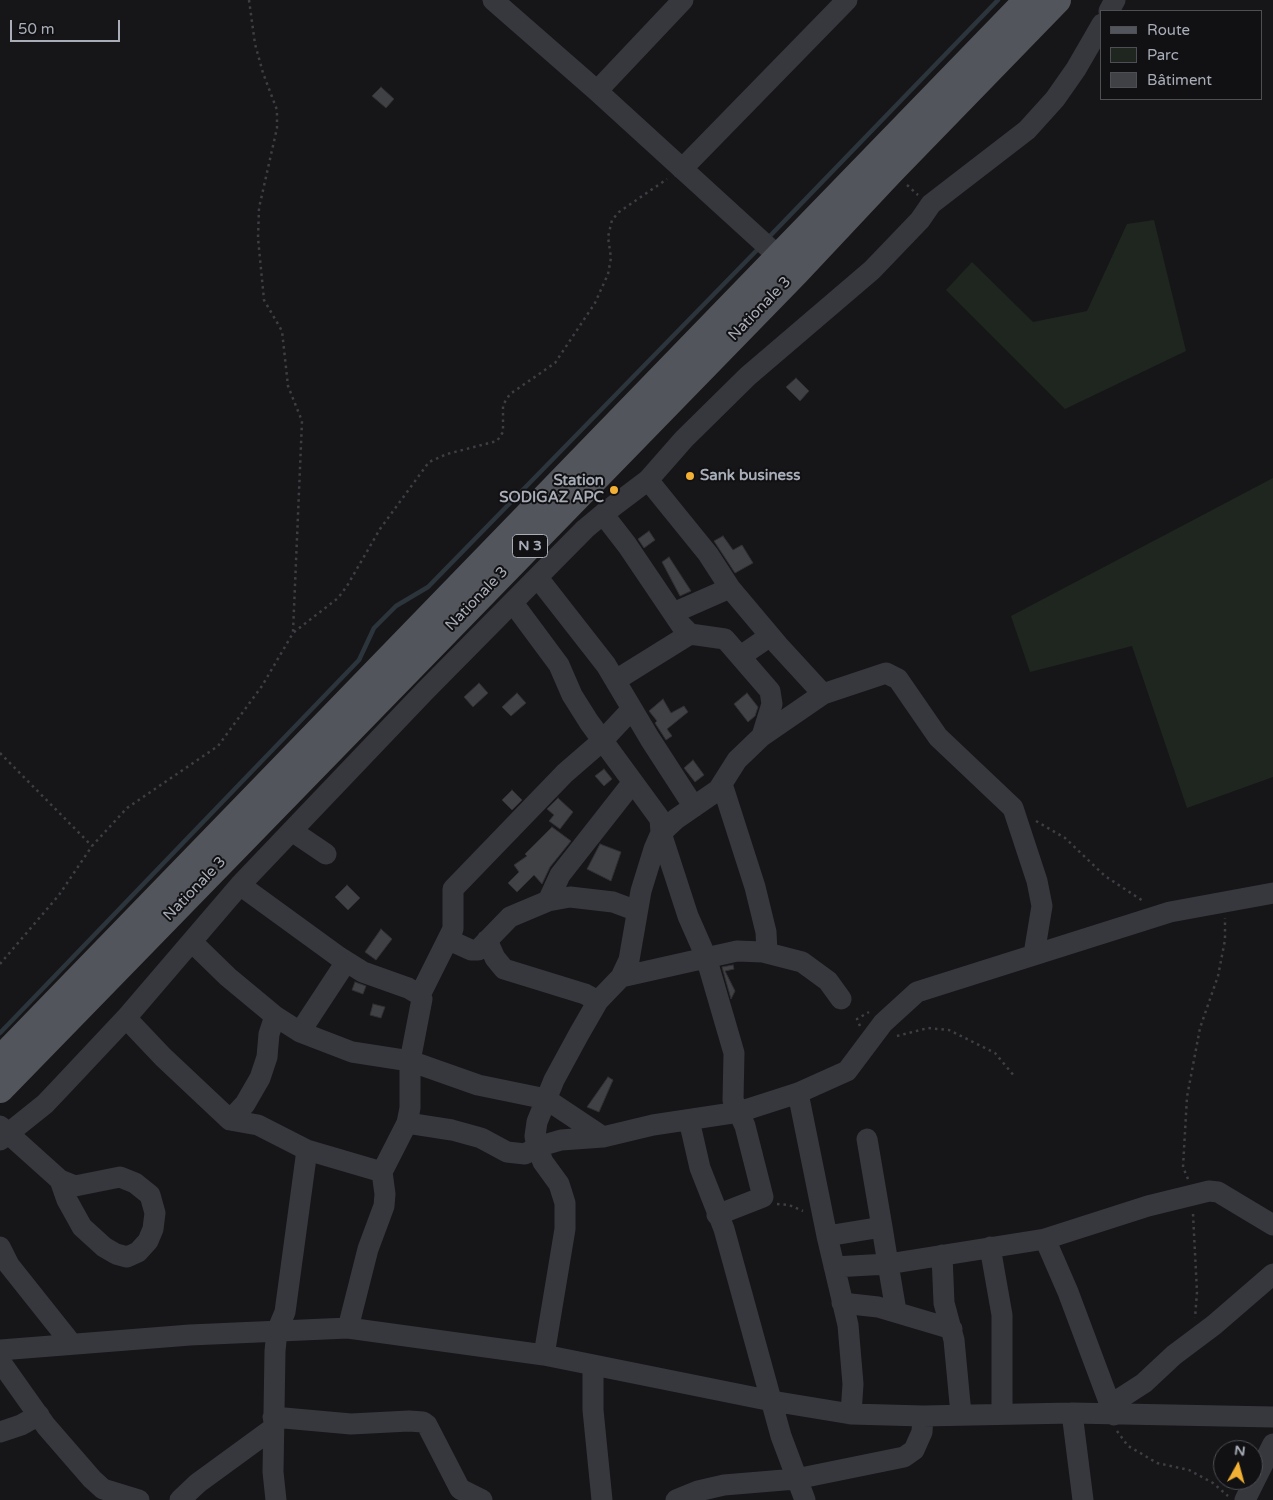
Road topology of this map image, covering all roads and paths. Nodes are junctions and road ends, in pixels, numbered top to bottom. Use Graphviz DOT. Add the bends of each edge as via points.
graph roads {
  1 [pos="249,0"];
  2 [pos="493,0"];
  3 [pos="847,0"];
  4 [pos="1028,0"];
  5 [pos="1057,0"];
  6 [pos="678,2"];
  7 [pos="1100,27"];
  8 [pos="597,91"];
  9 [pos="682,169"];
  10 [pos="788,265"];
  11 [pos="648,480"];
  12 [pos="603,514"];
  13 [pos="538,578"];
  14 [pos="730,588"];
  15 [pos="513,603"];
  16 [pos="673,613"];
  17 [pos="293,633"];
  18 [pos="690,634"];
  19 [pos="770,636"];
  20 [pos="741,656"];
  21 [pos="616,680"];
  22 [pos="823,694"];
  23 [pos="632,709"];
  24 [pos="762,736"];
  25 [pos="602,741"];
  26 [pos="0,753"];
  27 [pos="633,782"];
  28 [pos="722,784"];
  29 [pos="694,807"];
  30 [pos="1013,808"];
  31 [pos="292,831"];
  32 [pos="661,833"];
  33 [pos="92,846"];
  34 [pos="326,854"];
  35 [pos="240,884"];
  36 [pos="1273,893"];
  37 [pos="548,901"];
  38 [pos="1225,903"];
  39 [pos="637,911"];
  40 [pos="1170,912"];
  41 [pos="449,940"];
  42 [pos="487,940"];
  43 [pos="192,942"];
  44 [pos="768,953"];
  45 [pos="1034,954"];
  46 [pos="706,957"];
  47 [pos="346,962"];
  48 [pos="0,964"];
  49 [pos="621,977"];
  50 [pos="420,995"];
  51 [pos="841,999"];
  52 [pos="598,1001"];
  53 [pos="275,1016"];
  54 [pos="126,1018"];
  55 [pos="300,1032"];
  56 [pos="868,1042"];
  57 [pos="0,1060"];
  58 [pos="410,1061"];
  59 [pos="1015,1077"];
  60 [pos="0,1089"];
  61 [pos="798,1093"];
  62 [pos="546,1099"];
  63 [pos="773,1102"];
  64 [pos="739,1112"];
  65 [pos="802,1118"];
  66 [pos="230,1120"];
  67 [pos="689,1120"];
  68 [pos="407,1123"];
  69 [pos="2,1133"];
  70 [pos="603,1137"];
  71 [pos="867,1139"];
  72 [pos="537,1147"];
  73 [pos="307,1150"];
  74 [pos="382,1172"];
  75 [pos="60,1180"];
  76 [pos="1194,1193"];
  77 [pos="763,1197"];
  78 [pos="717,1215"];
  79 [pos="1273,1225"];
  80 [pos="882,1227"];
  81 [pos="827,1236"];
  82 [pos="1045,1239"];
  83 [pos="0,1247"];
  84 [pos="990,1247"];
  85 [pos="942,1255"];
  86 [pos="888,1264"];
  87 [pos="834,1267"];
  88 [pos="1273,1274"];
  89 [pos="842,1303"];
  90 [pos="944,1303"];
  91 [pos="896,1311"];
  92 [pos="927,1320"];
  93 [pos="348,1328"];
  94 [pos="952,1329"];
  95 [pos="277,1331"];
  96 [pos="71,1343"];
  97 [pos="1188,1344"];
  98 [pos="0,1350"];
  99 [pos="544,1355"];
  100 [pos="0,1361"];
  101 [pos="593,1365"];
  102 [pos="772,1402"];
  103 [pos="1110,1411"];
  104 [pos="851,1414"];
  105 [pos="960,1414"];
  106 [pos="1002,1414"];
  107 [pos="1072,1414"];
  108 [pos="39,1415"];
  109 [pos="923,1416"];
  110 [pos="1273,1417"];
  111 [pos="273,1423"];
  112 [pos="0,1432"];
  113 [pos="1273,1444"];
  114 [pos="92,1478"];
  115 [pos="796,1479"];
  116 [pos="88,1500"];
  117 [pos="139,1500"];
  118 [pos="180,1500"];
  119 [pos="276,1500"];
  120 [pos="482,1500"];
  121 [pos="602,1500"];
  122 [pos="676,1500"];
  123 [pos="804,1500"];
  124 [pos="1083,1500"];
  125 [pos="1233,1500"];
  126 [pos="1245,1500"];
  1 -- 17 [label="path" via="263,73 277,110 277,128 259,208 258,238 264,300 282,331 288,386 302,421"];
  2 -- 8 [label="street"];
  3 -- 9 [label="street"];
  4 -- 10 [label="main road, Nationale 3 / N 3"];
  5 -- 10 [label="main road, Nationale 3 / N 3"];
  6 -- 8 [label="street"];
  7 -- 11 [label="street" via="1076,69 1027,130 931,204 872,270 748,376"];
  8 -- 9 [label="street"];
  9 -- 10 [label="street"];
  9 -- 17 [label="path" via="612,220 608,237 611,258 608,274 595,303 555,363 510,394 503,405 503,432 497,441 429,462 380,528 338,598"];
  10 -- 57 [label="main road, Nationale 3 / N 3"];
  10 -- 60 [label="main road, Nationale 3 / N 3"];
  11 -- 12 [label="street"];
  11 -- 14 [label="street" via="708,554"];
  12 -- 13 [label="street"];
  12 -- 16 [label="street"];
  13 -- 15 [label="street"];
  13 -- 21 [label="street"];
  14 -- 16 [label="street"];
  14 -- 19 [label="street"];
  15 -- 25 [label="street" via="559,665 572,694"];
  15 -- 31 [label="street"];
  16 -- 18 [label="street"];
  17 -- 33 [label="path" via="262,686 218,746 127,808"];
  18 -- 20 [label="street" via="725,639"];
  18 -- 21 [label="street"];
  19 -- 20 [label="street"];
  19 -- 22 [label="street"];
  20 -- 24 [label="street" via="770,690 772,699"];
  21 -- 23 [label="street"];
  22 -- 24 [label="street"];
  22 -- 30 [label="street" via="891,674 898,679 938,737"];
  23 -- 25 [label="street"];
  23 -- 29 [label="street"];
  24 -- 28 [label="street" via="737,760"];
  25 -- 27 [label="street"];
  25 -- 41 [label="street" via="565,773 453,889 454,922"];
  26 -- 33 [label="path"];
  27 -- 32 [label="street" via="658,814"];
  27 -- 37 [label="street" via="560,876"];
  28 -- 29 [label="street"];
  28 -- 44 [label="street" via="755,887"];
  29 -- 32 [label="street"];
  30 -- 40 [label="path" via="1065,838 1124,890"];
  30 -- 45 [label="street" via="1042,906"];
  31 -- 34 [label="street"];
  31 -- 35 [label="street"];
  32 -- 39 [label="street"];
  32 -- 46 [label="street" via="688,916"];
  33 -- 48 [label="path" via="59,895"];
  35 -- 43 [label="street"];
  35 -- 47 [label="street"];
  36 -- 38 [label="street"];
  37 -- 39 [label="street" via="570,897 613,902"];
  37 -- 42 [label="street" via="510,917"];
  38 -- 40 [label="street"];
  38 -- 76 [label="path" via="1225,940 1218,976 1200,1028 1187,1097 1183,1167"];
  39 -- 49 [label="street" via="629,960"];
  40 -- 45 [label="street"];
  41 -- 42 [label="street" via="478,950"];
  41 -- 50 [label="street"];
  42 -- 52 [label="street" via="504,969"];
  43 -- 53 [label="street"];
  43 -- 54 [label="street"];
  44 -- 46 [label="street" via="737,951"];
  44 -- 51 [label="street" via="802,962 828,981"];
  45 -- 56 [label="street" via="917,992 883,1023"];
  46 -- 49 [label="street"];
  46 -- 64 [label="street" via="734,1053 731,1090"];
  47 -- 50 [label="street"];
  47 -- 55 [label="street"];
  49 -- 52 [label="street"];
  50 -- 58 [label="street" via="422,1005"];
  52 -- 62 [label="street"];
  53 -- 55 [label="street"];
  53 -- 66 [label="street" via="260,1078 245,1104"];
  54 -- 66 [label="street"];
  54 -- 69 [label="street" via="45,1104"];
  55 -- 58 [label="street" via="352,1052"];
  56 -- 59 [label="path" via="928,1028 949,1030 995,1053"];
  56 -- 61 [label="street" via="847,1071"];
  58 -- 62 [label="street" via="478,1085"];
  58 -- 68 [label="street"];
  61 -- 63 [label="street"];
  61 -- 65 [label="street"];
  62 -- 70 [label="street"];
  62 -- 72 [label="street" via="535,1128"];
  63 -- 64 [label="street"];
  63 -- 65 [label="street"];
  64 -- 67 [label="street"];
  64 -- 77 [label="street"];
  65 -- 81 [label="street"];
  66 -- 73 [label="street" via="258,1125"];
  67 -- 70 [label="street"];
  67 -- 78 [label="street" via="700,1168"];
  68 -- 72 [label="street" via="452,1130 516,1154 525,1154"];
  68 -- 74 [label="street"];
  69 -- 75 [label="street"];
  70 -- 72 [label="street" via="562,1140"];
  71 -- 80 [label="street"];
  72 -- 99 [label="street" via="543,1162 559,1184 565,1203 565,1229"];
  73 -- 74 [label="street"];
  73 -- 95 [label="street" via="285,1312"];
  74 -- 93 [label="street" via="384,1206 368,1249"];
  75 -- 75 [label="street" via="82,1227 104,1247 127,1256 138,1252 148,1242 155,1213 150,1195 135,1183 120,1177 75,1186"];
  76 -- 79 [label="street" via="1218,1192"];
  76 -- 82 [label="street"];
  76 -- 97 [label="path" via="1195,1324"];
  77 -- 78 [label="street"];
  77 -- 81 [label="path" via="774,1204 789,1205 803,1211"];
  78 -- 102 [label="street" via="746,1303"];
  80 -- 81 [label="street"];
  80 -- 86 [label="street"];
  81 -- 87 [label="street"];
  82 -- 84 [label="street"];
  82 -- 103 [label="street" via="1068,1292"];
  83 -- 96 [label="street" via="9,1265"];
  84 -- 85 [label="street"];
  84 -- 106 [label="street" via="1002,1315"];
  85 -- 86 [label="street"];
  85 -- 90 [label="street"];
  86 -- 87 [label="street"];
  86 -- 91 [label="street"];
  87 -- 89 [label="street"];
  88 -- 97 [label="street"];
  89 -- 91 [label="street"];
  89 -- 104 [label="street" via="848,1325 853,1384"];
  90 -- 92 [label="street"];
  90 -- 94 [label="street"];
  91 -- 92 [label="street"];
  92 -- 94 [label="street"];
  93 -- 95 [label="street"];
  93 -- 99 [label="street"];
  94 -- 105 [label="street"];
  95 -- 96 [label="street"];
  95 -- 111 [label="street"];
  96 -- 98 [label="street"];
  97 -- 103 [label="street"];
  99 -- 101 [label="street"];
  100 -- 108 [label="street"];
  101 -- 102 [label="street"];
  101 -- 121 [label="street" via="593,1410"];
  102 -- 104 [label="street"];
  102 -- 115 [label="street"];
  103 -- 107 [label="street"];
  103 -- 110 [label="street"];
  103 -- 125 [label="path" via="1128,1446 1158,1463 1189,1470 1213,1483"];
  104 -- 109 [label="street"];
  105 -- 106 [label="street"];
  105 -- 109 [label="street"];
  106 -- 107 [label="street"];
  107 -- 124 [label="street"];
  108 -- 112 [label="street"];
  108 -- 114 [label="street"];
  109 -- 115 [label="street" via="922,1432 914,1450 904,1456"];
  111 -- 118 [label="street"];
  111 -- 119 [label="street"];
  111 -- 120 [label="street" via="423,1422 460,1489"];
  113 -- 126 [label="street"];
  114 -- 116 [label="street"];
  114 -- 117 [label="street" via="103,1489"];
  115 -- 122 [label="street" via="724,1485"];
  115 -- 123 [label="street"];
}
